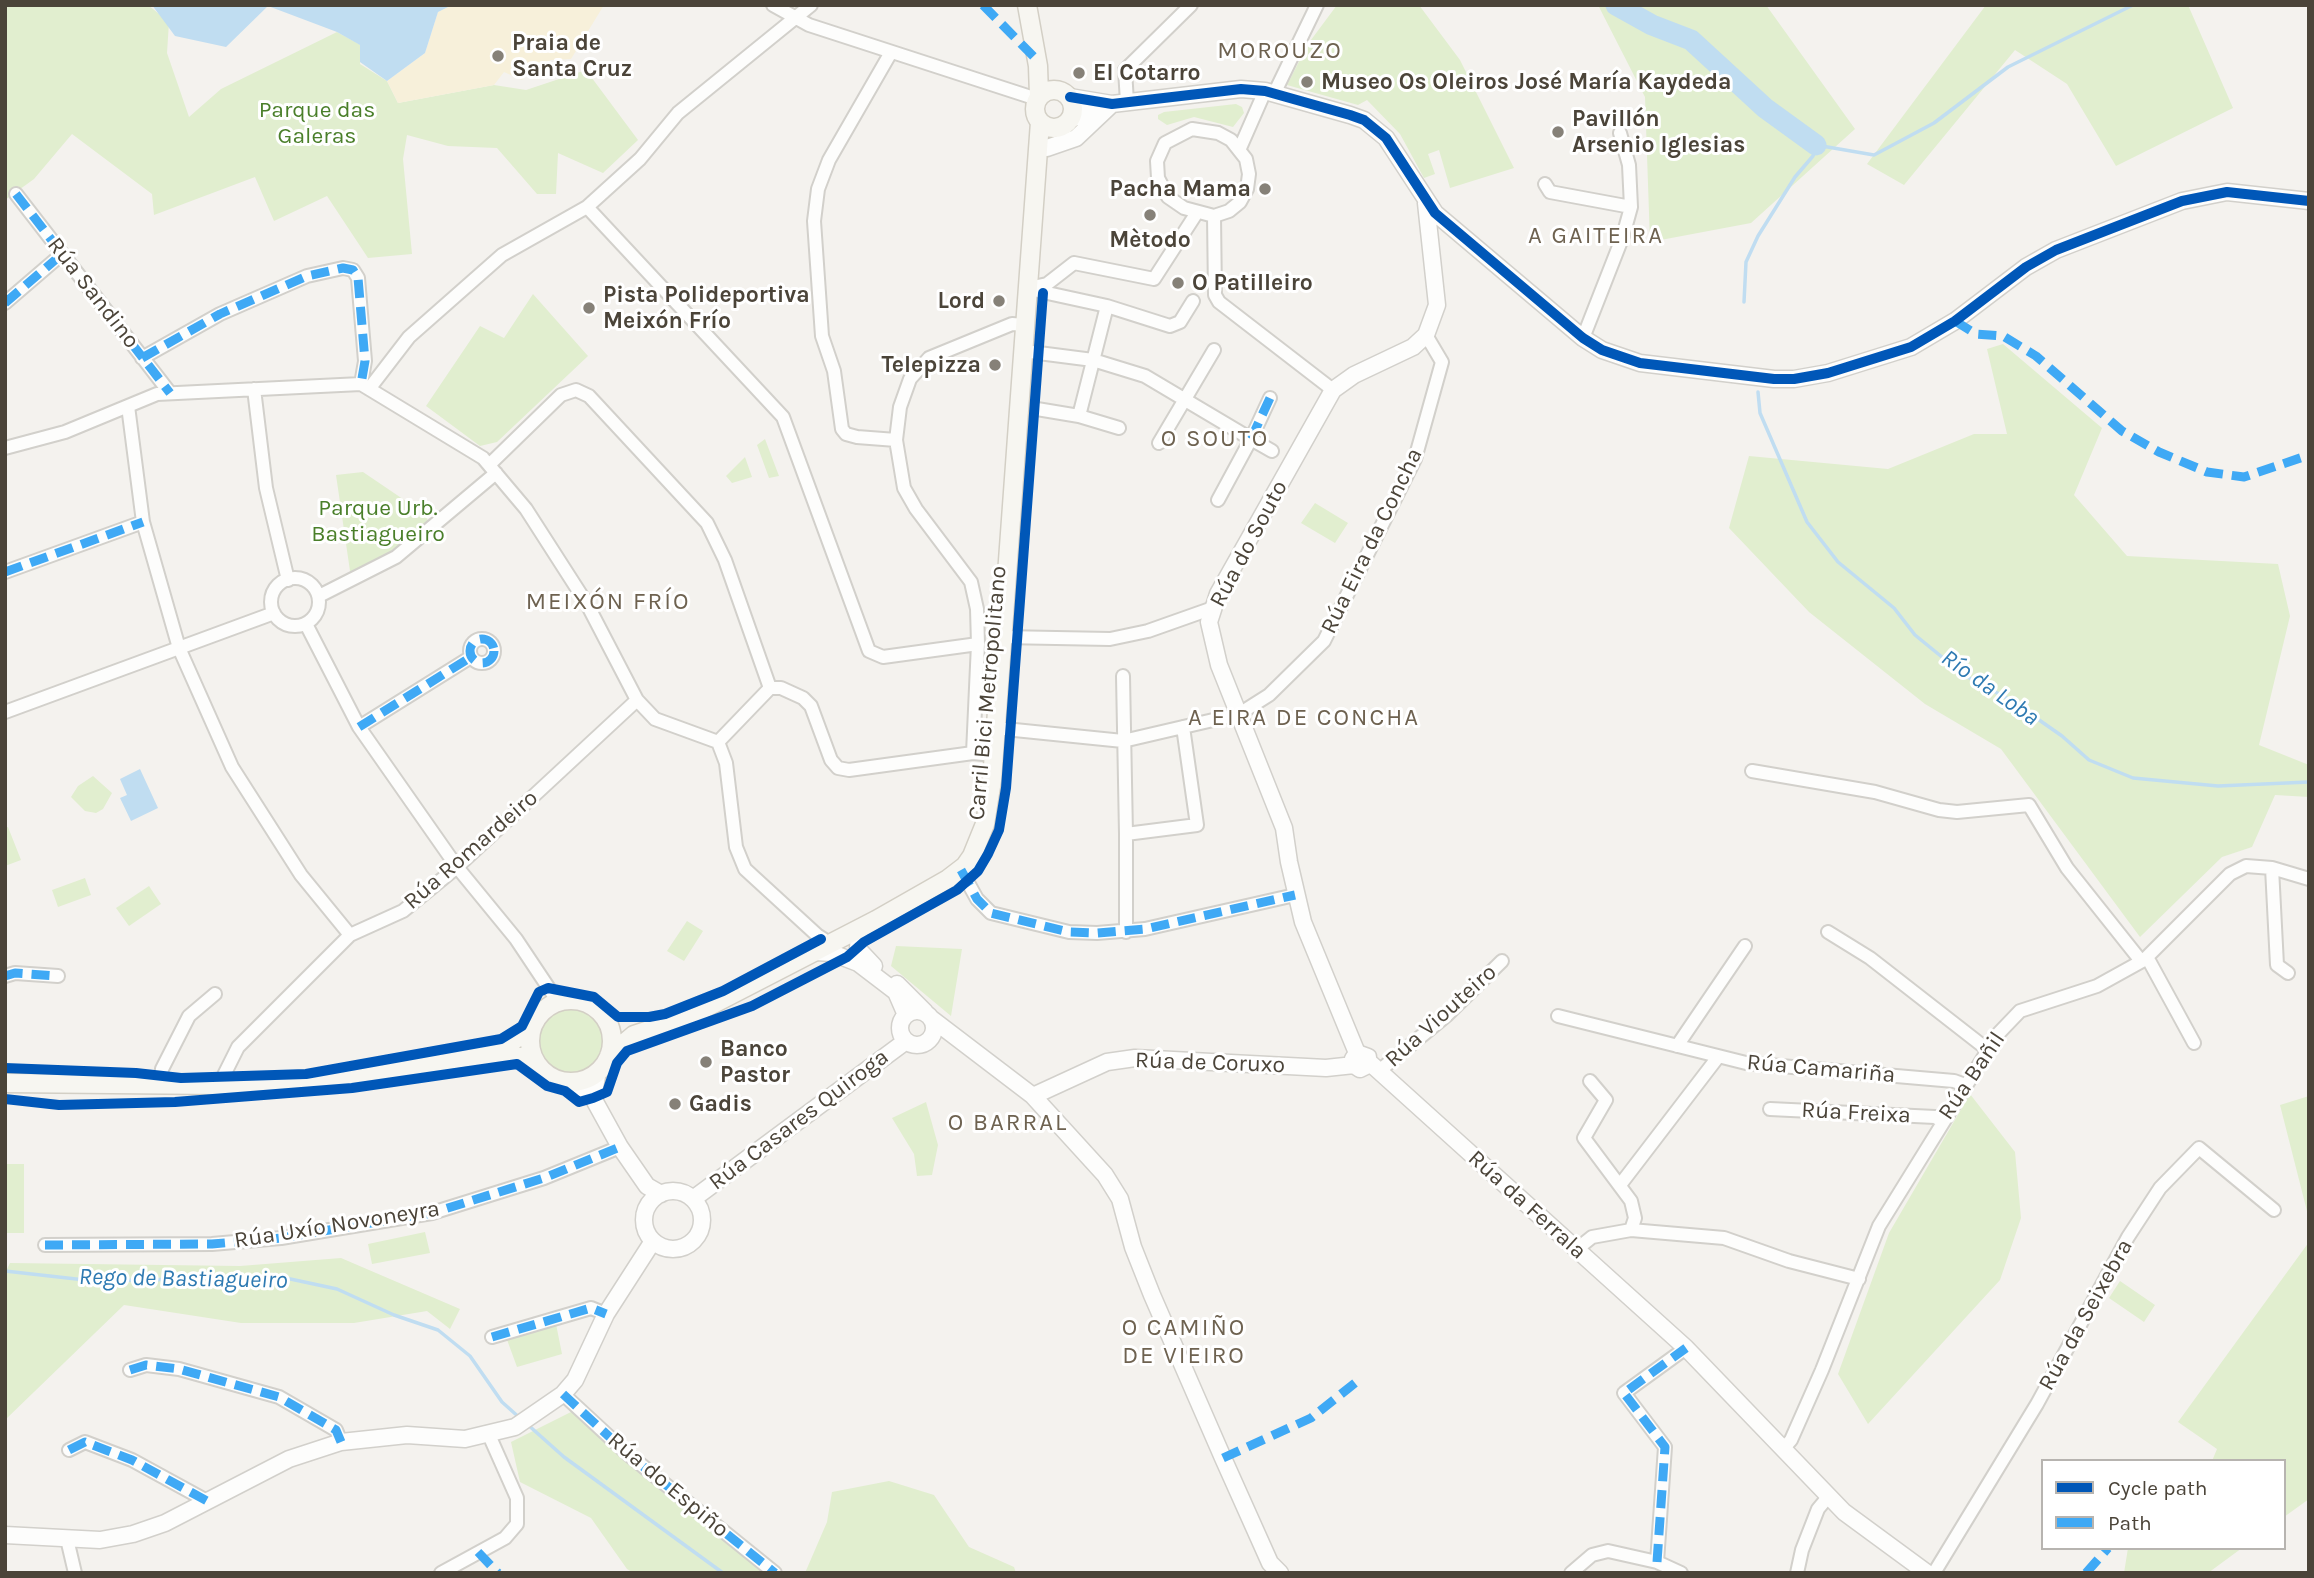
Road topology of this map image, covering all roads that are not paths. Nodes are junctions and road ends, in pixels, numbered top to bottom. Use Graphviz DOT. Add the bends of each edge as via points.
graph roads {
  1 [pos="773,5"];
  2 [pos="811,5"];
  3 [pos="1027,5"];
  4 [pos="1170,5"];
  5 [pos="1191,5"];
  6 [pos="1317,5"];
  7 [pos="1180,16"];
  8 [pos="795,19"];
  9 [pos="890,54"];
  10 [pos="1039,69"];
  11 [pos="1017,91"];
  12 [pos="1270,92"];
  13 [pos="1050,96"];
  14 [pos="1116,104"];
  15 [pos="1040,122"];
  16 [pos="1066,123"];
  17 [pos="1620,133"];
  18 [pos="1047,148"];
  19 [pos="1240,148"];
  20 [pos="1037,165"];
  21 [pos="1545,184"];
  22 [pos="16,194"];
  23 [pos="2309,201"];
  24 [pos="1426,203"];
  25 [pos="587,207"];
  26 [pos="1631,207"];
  27 [pos="1196,214"];
  28 [pos="1214,216"];
  29 [pos="62,254"];
  30 [pos="1028,288"];
  31 [pos="1193,301"];
  32 [pos="5,303"];
  33 [pos="1107,306"];
  34 [pos="1025,325"];
  35 [pos="1426,335"];
  36 [pos="1583,338"];
  37 [pos="1214,350"];
  38 [pos="1023,351"];
  39 [pos="142,358"];
  40 [pos="1093,360"];
  41 [pos="365,386"];
  42 [pos="254,390"];
  43 [pos="1334,390"];
  44 [pos="170,393"];
  45 [pos="1270,398"];
  46 [pos="1185,399"];
  47 [pos="128,406"];
  48 [pos="1037,409"];
  49 [pos="1079,416"];
  50 [pos="1119,428"];
  51 [pos="1251,439"];
  52 [pos="896,440"];
  53 [pos="1160,443"];
  54 [pos="5,448"];
  55 [pos="1272,451"];
  56 [pos="493,469"];
  57 [pos="1218,500"];
  58 [pos="143,522"];
  59 [pos="5,572"];
  60 [pos="288,580"];
  61 [pos="319,596"];
  62 [pos="1213,608"];
  63 [pos="274,613"];
  64 [pos="306,624"];
  65 [pos="1002,637"];
  66 [pos="978,645"];
  67 [pos="179,648"];
  68 [pos="471,657"];
  69 [pos="1123,676"];
  70 [pos="770,688"];
  71 [pos="637,700"];
  72 [pos="5,712"];
  73 [pos="1238,714"];
  74 [pos="359,727"];
  75 [pos="1184,727"];
  76 [pos="995,728"];
  77 [pos="1123,741"];
  78 [pos="718,742"];
  79 [pos="973,753"];
  80 [pos="993,755"];
  81 [pos="1752,771"];
  82 [pos="1126,834"];
  83 [pos="457,867"];
  84 [pos="2272,868"];
  85 [pos="961,870"];
  86 [pos="2309,879"];
  87 [pos="1295,895"];
  88 [pos="859,929"];
  89 [pos="1126,932"];
  90 [pos="1828,932"];
  91 [pos="350,935"];
  92 [pos="1745,946"];
  93 [pos="823,948"];
  94 [pos="2144,959"];
  95 [pos="1502,961"];
  96 [pos="2288,972"];
  97 [pos="5,976"];
  98 [pos="58,976"];
  99 [pos="215,994"];
  100 [pos="558,1002"];
  101 [pos="906,1015"];
  102 [pos="928,1016"];
  103 [pos="1558,1016"];
  104 [pos="688,1017"];
  105 [pos="535,1021"];
  106 [pos="608,1023"];
  107 [pos="932,1037"];
  108 [pos="956,1037"];
  109 [pos="906,1041"];
  110 [pos="2194,1042"];
  111 [pos="1677,1046"];
  112 [pos="1988,1050"];
  113 [pos="609,1056"];
  114 [pos="533,1057"];
  115 [pos="1718,1057"];
  116 [pos="468,1058"];
  117 [pos="1365,1063"];
  118 [pos="598,1071"];
  119 [pos="1590,1081"];
  120 [pos="575,1082"];
  121 [pos="5,1083"];
  122 [pos="219,1085"];
  123 [pos="1965,1085"];
  124 [pos="160,1086"];
  125 [pos="1033,1096"];
  126 [pos="593,1098"];
  127 [pos="1770,1109"];
  128 [pos="1942,1121"];
  129 [pos="620,1147"];
  130 [pos="1620,1185"];
  131 [pos="652,1195"];
  132 [pos="693,1199"];
  133 [pos="2274,1210"];
  134 [pos="1631,1230"];
  135 [pos="653,1241"];
  136 [pos="45,1245"];
  137 [pos="1577,1249"];
  138 [pos="1859,1279"];
  139 [pos="606,1314"];
  140 [pos="492,1337"];
  141 [pos="1686,1348"];
  142 [pos="130,1370"];
  143 [pos="563,1394"];
  144 [pos="489,1435"];
  145 [pos="341,1443"];
  146 [pos="1783,1449"];
  147 [pos="69,1450"];
  148 [pos="1828,1497"];
  149 [pos="208,1501"];
  150 [pos="5,1535"];
  151 [pos="67,1539"];
  152 [pos="1657,1562"];
  153 [pos="75,1573"];
  154 [pos="441,1573"];
  155 [pos="775,1573"];
  156 [pos="1280,1573"];
  157 [pos="1571,1573"];
  158 [pos="1681,1573"];
  159 [pos="1797,1573"];
  160 [pos="1927,1573"];
  161 [pos="1934,1573"];
  1 -- 8 [label="street"];
  2 -- 8 [label="street"];
  3 -- 10 [label="main road"];
  4 -- 7 [label="street"];
  5 -- 7 [label="street"];
  6 -- 12 [label="street"];
  7 -- 14 [label="street" via="1125,70"];
  8 -- 9 [label="street"];
  8 -- 25 [label="street" via="678,113 640,159"];
  9 -- 11 [label="street"];
  9 -- 52 [label="street" via="830,160 818,189 814,221 822,336 834,371 842,429 857,438"];
  10 -- 11 [label="street" via="1028,85"];
  10 -- 13 [label="main road"];
  11 -- 13 [label="street"];
  12 -- 14 [label="street" via="1241,89"];
  12 -- 19 [label="street"];
  12 -- 24 [label="street" via="1350,115 1378,130 1402,158"];
  13 -- 14 [label="street"];
  13 -- 15 [label="main road" via="1034,111"];
  13 -- 16 [label="main road" via="1073,108"];
  14 -- 16 [label="street"];
  14 -- 18 [label="street" via="1076,138"];
  15 -- 16 [label="main road" via="1049,128"];
  15 -- 20 [label="main road"];
  16 -- 18 [label="main road"];
  17 -- 26 [label="street" via="1629,165"];
  18 -- 20 [label="main road"];
  19 -- 27 [label="street" via="1218,133 1192,129 1165,144 1157,161 1158,178 1168,197"];
  19 -- 28 [label="street" via="1249,174 1247,189 1229,211"];
  20 -- 30 [label="main road"];
  21 -- 26 [label="street" via="1550,192"];
  22 -- 29 [label="street, Rúa Sandino"];
  23 -- 36 [label="street" via="2227,192 2182,201 2046,256 1910,347 1828,373 1774,379 1640,363 1602,351"];
  24 -- 35 [label="street" via="1437,305"];
  24 -- 36 [label="street"];
  25 -- 41 [label="street" via="502,255 409,337"];
  25 -- 66 [label="street" via="783,416 869,651 883,657"];
  26 -- 36 [label="street"];
  27 -- 28 [label="street"];
  27 -- 30 [label="street" via="1154,279 1074,262 1047,285"];
  28 -- 43 [label="street" via="1215,295 1219,302"];
  29 -- 32 [label="street"];
  29 -- 39 [label="street, Rúa Sandino"];
  30 -- 33 [label="street"];
  30 -- 34 [label="main road"];
  31 -- 33 [label="street" via="1175,326"];
  33 -- 40 [label="street"];
  34 -- 38 [label="main road"];
  34 -- 52 [label="street" via="1012,324 929,358 903,394"];
  35 -- 43 [label="street, Rúa do Souto" via="1413,347 1354,375"];
  35 -- 73 [label="street, Rúa Eira da Concha" via="1443,362 1415,459 1366,561 1324,641 1269,695"];
  37 -- 46 [label="street"];
  38 -- 40 [label="street"];
  38 -- 65 [label="main road"];
  39 -- 41 [label="street" via="244,304 307,276 343,268 358,278"];
  39 -- 44 [label="street, Rúa Sandino"];
  40 -- 46 [label="street" via="1145,376"];
  40 -- 49 [label="street"];
  41 -- 42 [label="street"];
  41 -- 56 [label="street" via="483,458"];
  42 -- 44 [label="street"];
  42 -- 60 [label="street" via="266,488"];
  43 -- 62 [label="street, Rúa do Souto"];
  44 -- 47 [label="street"];
  45 -- 51 [label="street"];
  46 -- 51 [label="street"];
  46 -- 53 [label="street"];
  47 -- 54 [label="street" via="65,432"];
  47 -- 58 [label="street"];
  48 -- 49 [label="street"];
  49 -- 50 [label="street"];
  51 -- 55 [label="street"];
  51 -- 57 [label="street"];
  52 -- 66 [label="street" via="904,488 971,582"];
  56 -- 61 [label="street" via="396,557"];
  56 -- 70 [label="street" via="561,395 576,390 589,396 707,523 725,560"];
  56 -- 71 [label="street" via="526,509 587,604"];
  58 -- 59 [label="street"];
  58 -- 67 [label="street"];
  60 -- 61 [label="street" via="307,582"];
  60 -- 63 [label="street" via="275,590"];
  61 -- 64 [label="street" via="318,611"];
  62 -- 65 [label="street" via="1110,639"];
  62 -- 73 [label="street, Rúa do Souto" via="1210,637"];
  63 -- 64 [label="street" via="287,625"];
  63 -- 67 [label="street"];
  64 -- 74 [label="street"];
  65 -- 76 [label="main road"];
  66 -- 79 [label="street"];
  67 -- 72 [label="street"];
  67 -- 91 [label="street" via="232,767 301,875"];
  68 -- 74 [label="street"];
  69 -- 77 [label="street"];
  70 -- 78 [label="street"];
  70 -- 79 [label="street" via="781,688 811,706 838,768"];
  71 -- 78 [label="street" via="655,719"];
  71 -- 83 [label="street, Rúa Romardeiro"];
  73 -- 75 [label="street, Rúa Eira da Concha"];
  73 -- 87 [label="street, Rúa do Souto" via="1278,806"];
  74 -- 83 [label="street"];
  75 -- 77 [label="street, Rúa Eira da Concha"];
  75 -- 82 [label="street" via="1197,825"];
  76 -- 77 [label="street, Rúa Eira da Concha"];
  76 -- 80 [label="main road"];
  77 -- 82 [label="street"];
  78 -- 93 [label="street" via="726,763 736,847 746,869 817,935"];
  79 -- 80 [label="street"];
  80 -- 85 [label="main road" via="985,824"];
  81 -- 94 [label="street" via="1875,792 1939,810 2029,805 2067,868"];
  82 -- 89 [label="street"];
  83 -- 91 [label="street, Rúa Romardeiro" via="403,911"];
  83 -- 100 [label="street" via="516,939"];
  84 -- 86 [label="street, Rúa Bañil"];
  84 -- 94 [label="street, Rúa Bañil" via="2246,866 2230,874"];
  84 -- 96 [label="street" via="2277,965"];
  85 -- 88 [label="main road"];
  85 -- 89 [label="street" via="977,899 1000,917 1069,932"];
  87 -- 89 [label="street"];
  87 -- 117 [label="street, Rúa do Souto"];
  88 -- 93 [label="main road"];
  88 -- 102 [label="street" via="860,953"];
  90 -- 112 [label="street" via="1870,958"];
  91 -- 122 [label="street, Rúa Romardeiro" via="238,1047"];
  92 -- 111 [label="street"];
  93 -- 101 [label="street" via="858,963 896,992"];
  93 -- 104 [label="main road"];
  94 -- 110 [label="street"];
  94 -- 112 [label="street, Rúa Bañil" via="2097,986 2020,1011"];
  95 -- 117 [label="street, Rúa Viouteiro" via="1447,1015"];
  97 -- 98 [label="street"];
  99 -- 124 [label="street" via="189,1016 162,1069"];
  100 -- 105 [label="main road"];
  100 -- 106 [label="main road" via="590,1005"];
  101 -- 102 [label="street"];
  101 -- 109 [label="street" via="900,1031"];
  102 -- 107 [label="street" via="935,1027"];
  102 -- 108 [label="street"];
  103 -- 111 [label="street, Rúa Camariña"];
  104 -- 106 [label="main road" via="618,1026"];
  104 -- 113 [label="main road" via="634,1035"];
  105 -- 114 [label="main road" via="530,1039"];
  105 -- 116 [label="main road" via="509,1045"];
  106 -- 113 [label="main road"];
  107 -- 108 [label="street"];
  107 -- 109 [label="street" via="917,1046"];
  108 -- 125 [label="street"];
  109 -- 132 [label="street, Rúa Casares Quiroga"];
  111 -- 115 [label="street, Rúa Camariña"];
  112 -- 123 [label="street, Rúa Bañil"];
  113 -- 118 [label="main road"];
  114 -- 116 [label="main road"];
  114 -- 120 [label="main road" via="550,1076"];
  115 -- 123 [label="street, Rúa Camariña"];
  115 -- 130 [label="street"];
  116 -- 122 [label="main road" via="342,1078"];
  117 -- 125 [label="street, Rúa de Coruxo" via="1326,1068 1135,1058 1107,1062"];
  117 -- 137 [label="street, Rúa da Ferrala"];
  118 -- 120 [label="main road"];
  118 -- 126 [label="street"];
  119 -- 130 [label="street" via="1606,1100 1584,1138"];
  120 -- 126 [label="street"];
  121 -- 124 [label="main road"];
  122 -- 124 [label="main road"];
  123 -- 128 [label="street, Rúa Bañil"];
  125 -- 156 [label="street" via="1105,1175 1120,1199 1152,1295 1270,1563"];
  126 -- 129 [label="street"];
  127 -- 128 [label="street, Rúa Freixa" via="1935,1117"];
  128 -- 138 [label="street, Rúa Bañil" via="1879,1226"];
  129 -- 131 [label="street"];
  129 -- 136 [label="street, Rúa Uxío Novoneyra" via="544,1178 432,1213 281,1238 212,1244"];
  130 -- 134 [label="street" via="1631,1201 1635,1218"];
  131 -- 132 [label="street, Rúa Casares Quiroga" via="678,1191"];
  131 -- 135 [label="street" via="644,1223"];
  132 -- 135 [label="street, Rúa Casares Quiroga" via="702,1215 694,1240 669,1249"];
  133 -- 161 [label="street, Rúa da Seixebra" via="2199,1148 2160,1188"];
  134 -- 137 [label="street" via="1592,1237"];
  134 -- 138 [label="street" via="1724,1238"];
  135 -- 139 [label="street"];
  137 -- 141 [label="street, Rúa da Ferrala"];
  138 -- 146 [label="street, Rúa Bañil" via="1791,1440"];
  139 -- 140 [label="street" via="591,1308"];
  139 -- 143 [label="street" via="575,1380"];
  141 -- 146 [label="street, Rúa da Ferrala"];
  141 -- 152 [label="street" via="1625,1393 1665,1447"];
  142 -- 145 [label="street" via="146,1365 179,1369 279,1397 336,1430"];
  143 -- 144 [label="street" via="515,1427"];
  143 -- 155 [label="street, Rúa do Espiño" via="629,1455"];
  144 -- 145 [label="street" via="465,1439 407,1435"];
  144 -- 154 [label="street" via="517,1498 517,1524 505,1538"];
  145 -- 149 [label="street" via="289,1459"];
  146 -- 148 [label="street, Rúa da Ferrala"];
  147 -- 149 [label="street" via="85,1443 97,1447 132,1460"];
  148 -- 159 [label="street" via="1818,1509"];
  148 -- 160 [label="street, Rúa da Ferrala" via="1874,1537"];
  149 -- 151 [label="street" via="133,1534"];
  150 -- 151 [label="street"];
  151 -- 153 [label="street"];
  152 -- 157 [label="street" via="1608,1551 1591,1555"];
  152 -- 158 [label="street"];
}
